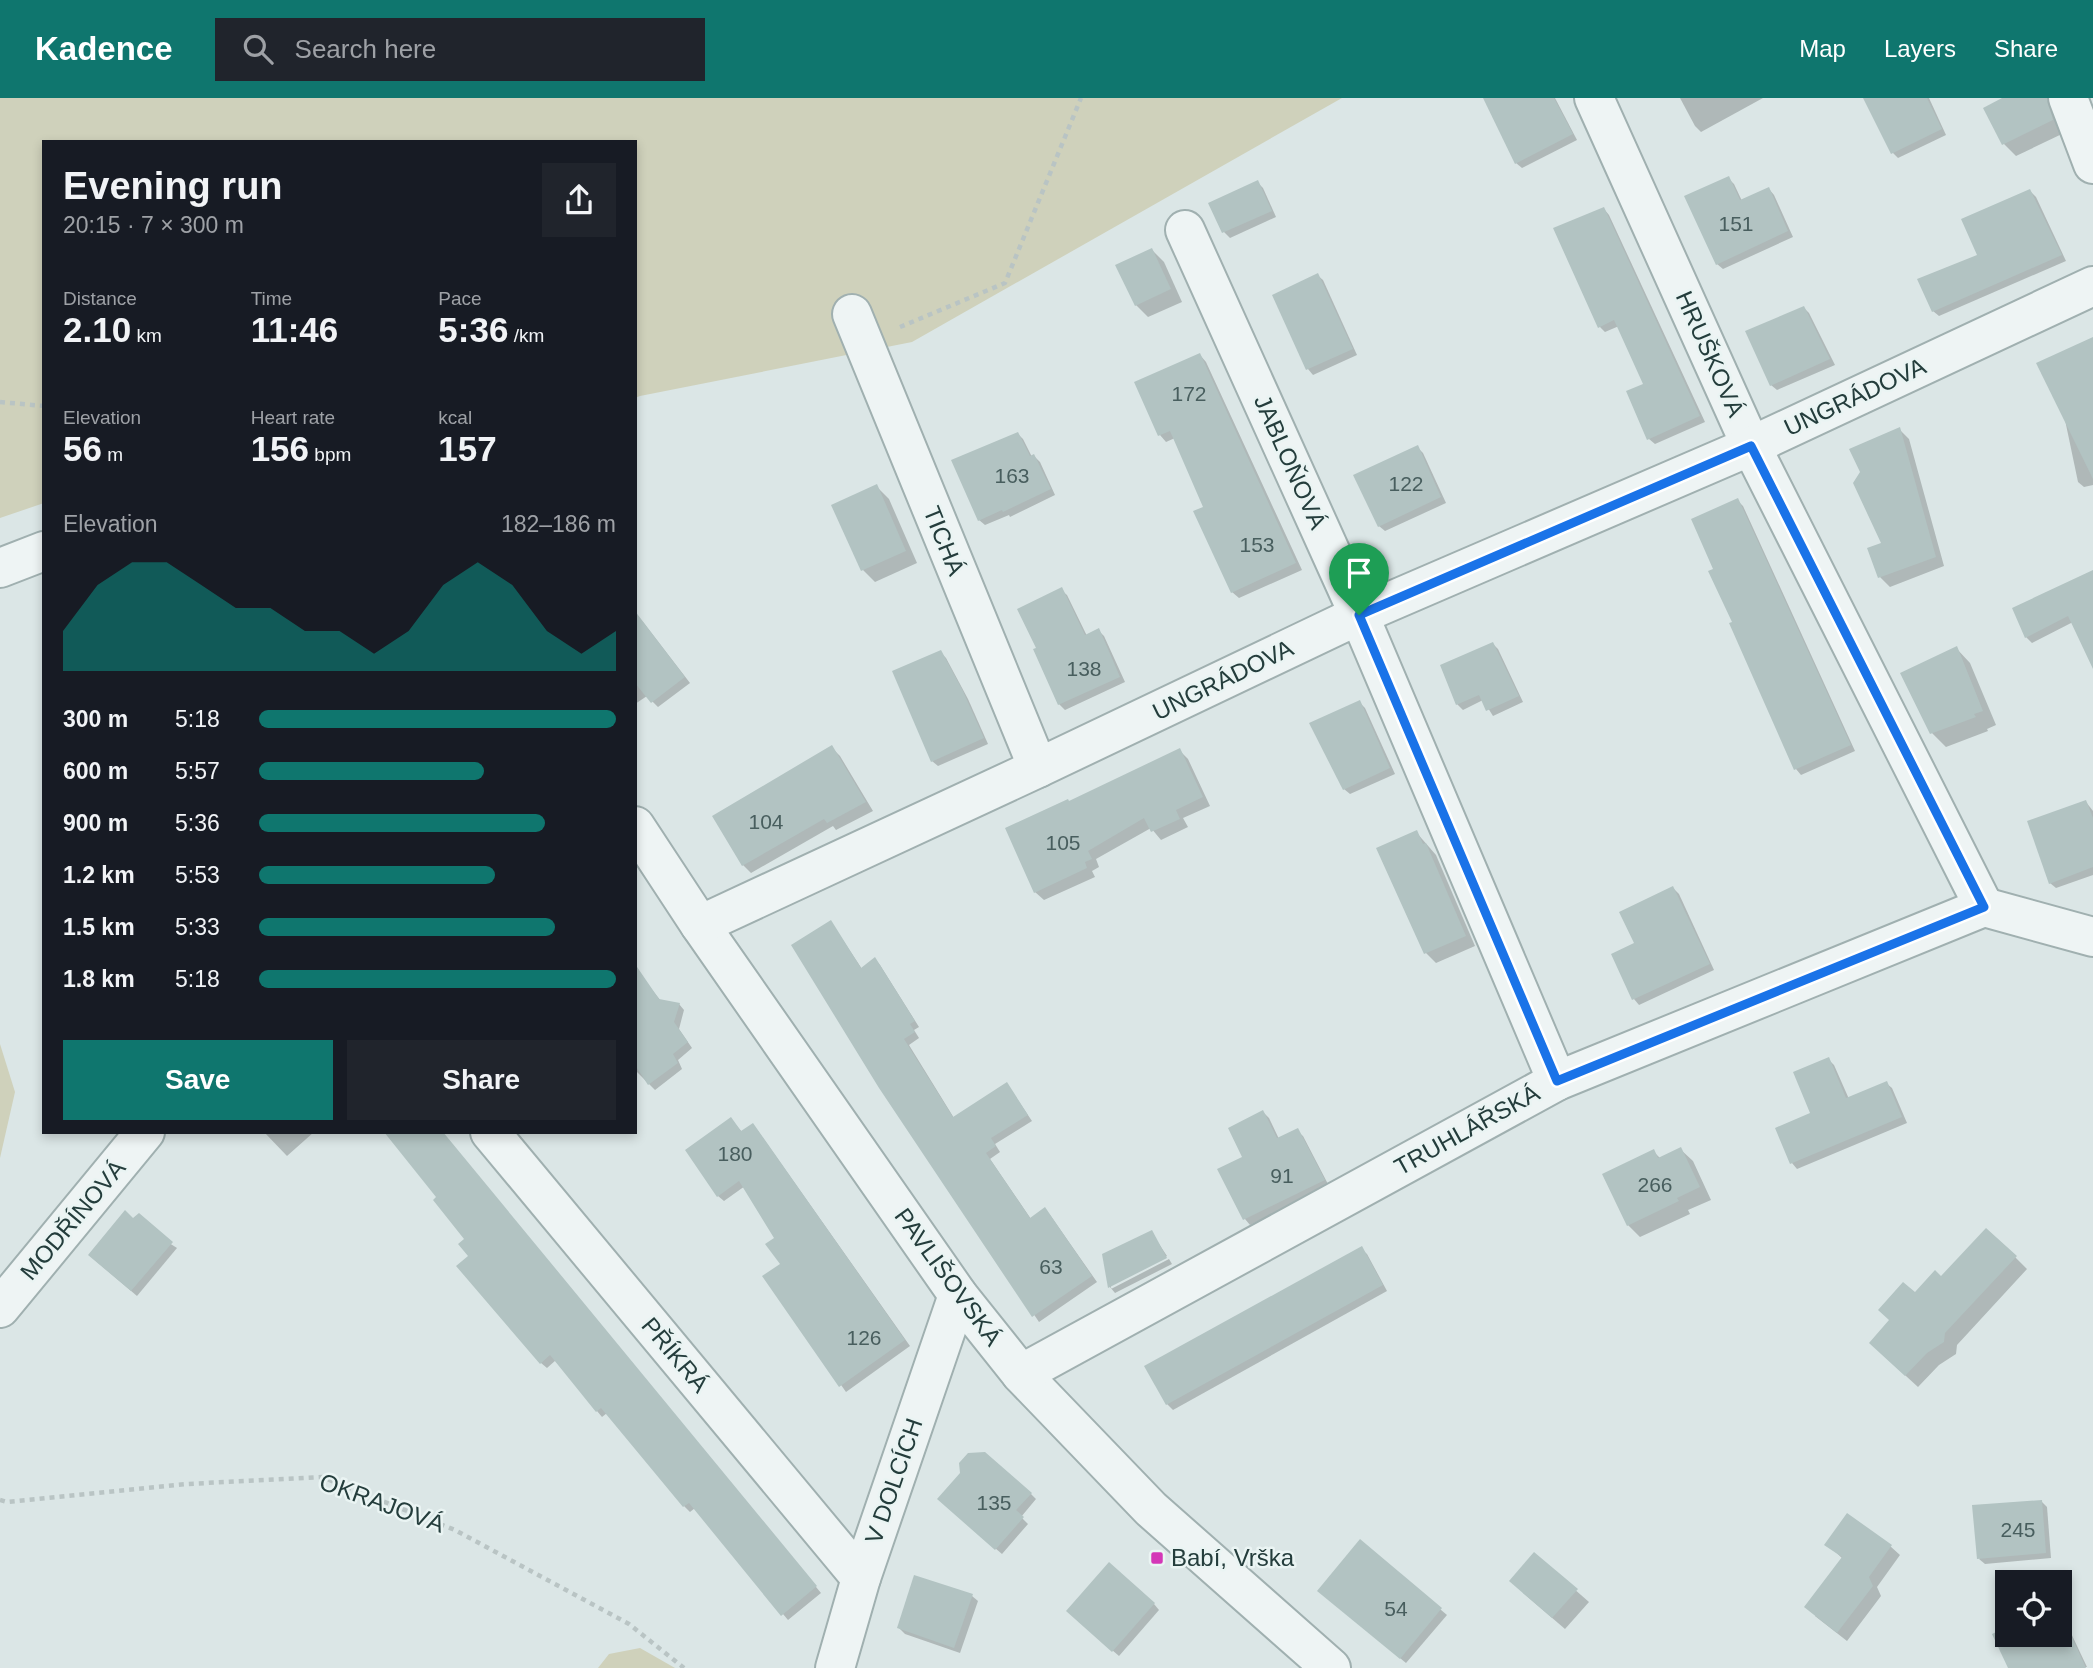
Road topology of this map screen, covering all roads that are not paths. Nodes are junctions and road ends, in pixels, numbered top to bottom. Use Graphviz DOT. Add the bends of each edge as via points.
graph roads {
  1 [pos="1594,98"];
  2 [pos="2068,98"];
  3 [pos="2093,164"];
  4 [pos="1185,230"];
  5 [pos="2093,286"];
  6 [pos="857,328"];
  7 [pos="1751,446"];
  8 [pos="42,552"];
  9 [pos="0,568"];
  10 [pos="1359,615"];
  11 [pos="1038,768"];
  12 [pos="637,829"];
  13 [pos="1984,907"];
  14 [pos="700,925"];
  15 [pos="2093,937"];
  16 [pos="1557,1081"];
  17 [pos="143,1134"];
  18 [pos="492,1134"];
  19 [pos="958,1295"];
  20 [pos="0,1308"];
  21 [pos="1021,1374"];
  22 [pos="861,1578"];
  23 [pos="835,1668"];
  24 [pos="1331,1668"];
  1 -- 7 [label="street, HRUŠKOVÁ"];
  2 -- 3 [label="street"];
  4 -- 10 [label="street, JABLOŇOVÁ"];
  5 -- 7 [label="street, UNGRÁDOVA"];
  6 -- 11 [label="street, TICHÁ"];
  7 -- 10 [label="street, UNGRÁDOVA"];
  7 -- 13 [label="street, HRUŠKOVÁ"];
  8 -- 9 [label="street"];
  10 -- 11 [label="street, UNGRÁDOVA"];
  10 -- 16 [label="street, JABLOŇOVÁ"];
  11 -- 14 [label="street, UNGRÁDOVA"];
  12 -- 14 [label="street, PAVLIŠOVSKÁ"];
  13 -- 15 [label="street"];
  13 -- 16 [label="street, TRUHLÁŘSKÁ"];
  14 -- 19 [label="street, PAVLIŠOVSKÁ"];
  16 -- 21 [label="street, TRUHLÁŘSKÁ"];
  17 -- 20 [label="street, MODŘÍNOVÁ"];
  18 -- 22 [label="street, PŘÍKRÁ"];
  19 -- 21 [label="street, PAVLIŠOVSKÁ"];
  19 -- 22 [label="street, V DOLCÍCH"];
  21 -- 24 [label="street, PAVLIŠOVSKÁ" via="1151,1509"];
  22 -- 23 [label="street, V DOLCÍCH"];
}
